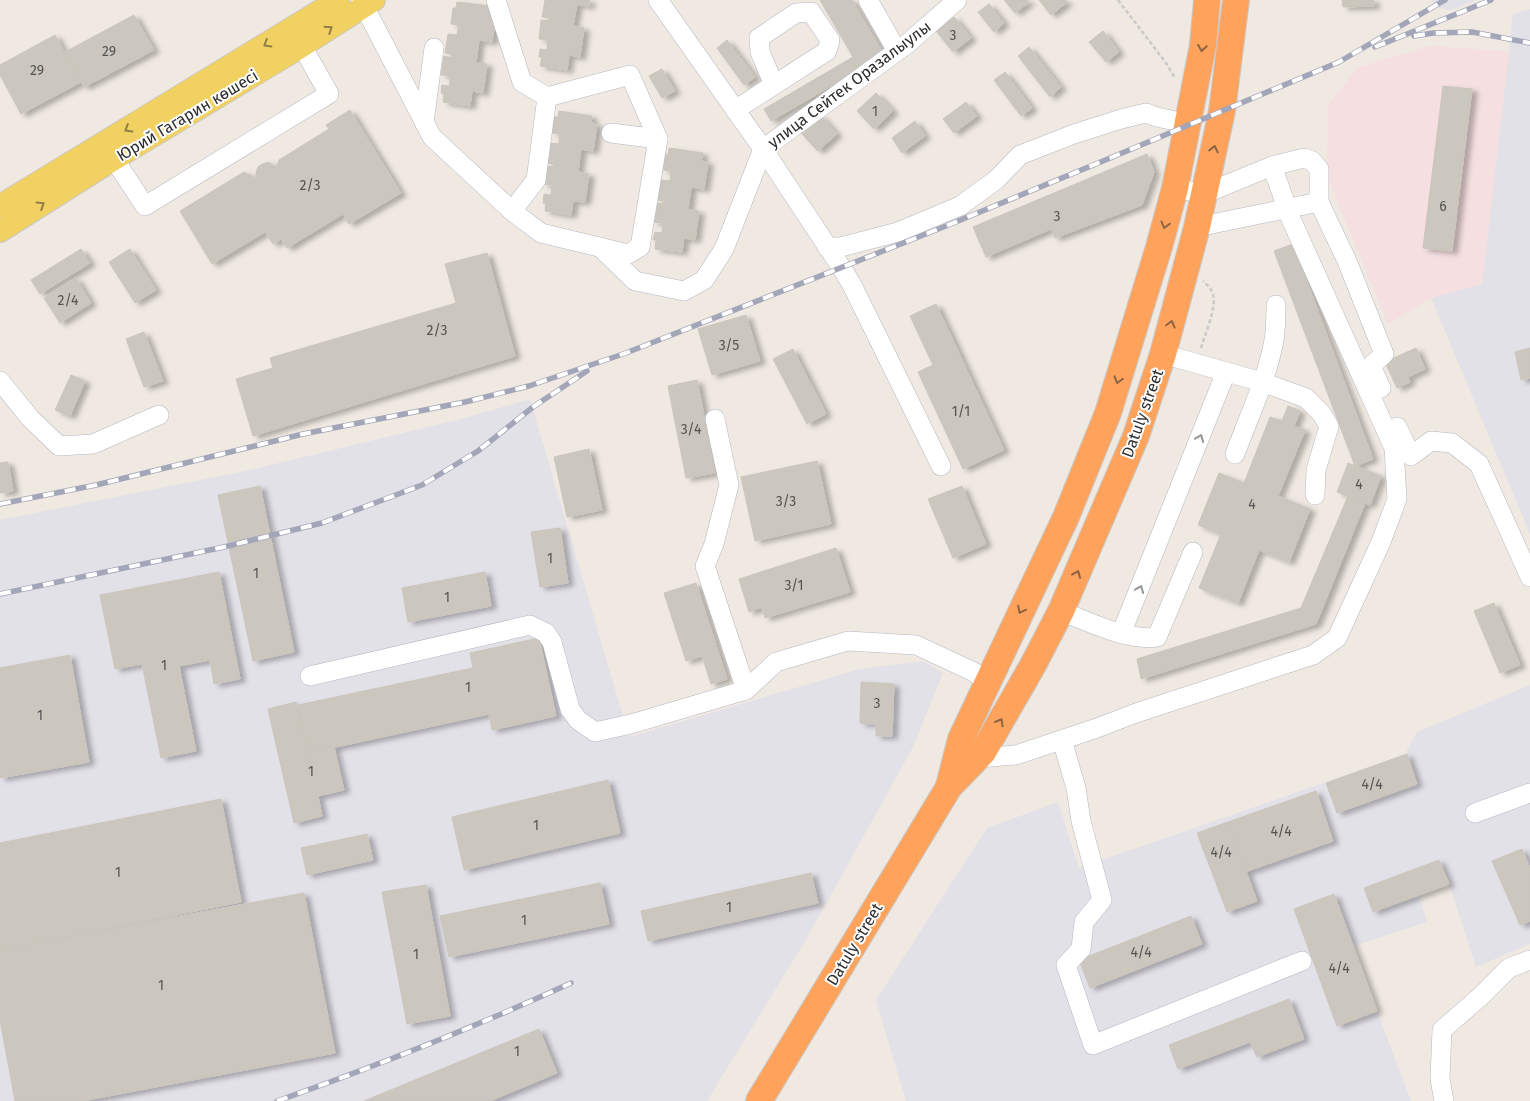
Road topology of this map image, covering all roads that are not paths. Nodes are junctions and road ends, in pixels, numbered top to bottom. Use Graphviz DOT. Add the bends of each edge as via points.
graph roads {
  1 [pos="338,0"];
  2 [pos="496,0"];
  3 [pos="658,0"];
  4 [pos="868,0"];
  5 [pos="958,0"];
  6 [pos="1207,0"];
  7 [pos="1236,0"];
  8 [pos="366,2"];
  9 [pos="302,46"];
  10 [pos="434,48"];
  11 [pos="897,51"];
  12 [pos="774,84"];
  13 [pos="546,97"];
  14 [pos="735,110"];
  15 [pos="424,122"];
  16 [pos="1188,124"];
  17 [pos="611,133"];
  18 [pos="658,139"];
  19 [pos="763,149"];
  20 [pos="114,159"];
  21 [pos="1272,166"];
  22 [pos="1175,188"];
  23 [pos="1204,194"];
  24 [pos="1319,202"];
  25 [pos="0,206"];
  26 [pos="1288,209"];
  27 [pos="512,211"];
  28 [pos="1197,227"];
  29 [pos="0,230"];
  30 [pos="600,247"];
  31 [pos="827,247"];
  32 [pos="1276,305"];
  33 [pos="1163,354"];
  34 [pos="1226,372"];
  35 [pos="0,381"];
  36 [pos="1262,382"];
  37 [pos="160,415"];
  38 [pos="715,419"];
  39 [pos="1235,454"];
  40 [pos="941,466"];
  41 [pos="1315,495"];
  42 [pos="1192,552"];
  43 [pos="1530,577"];
  44 [pos="1061,611"];
  45 [pos="1122,634"];
  46 [pos="1003,649"];
  47 [pos="1033,665"];
  48 [pos="310,676"];
  49 [pos="987,682"];
  50 [pos="746,690"];
  51 [pos="1062,740"];
  52 [pos="977,758"];
  53 [pos="949,787"];
  54 [pos="1530,793"];
  55 [pos="1475,813"];
  56 [pos="1530,960"];
  57 [pos="1302,961"];
  58 [pos="764,1099"];
  59 [pos="1444,1101"];
  1 -- 25 [label="main road, Юрий Гагарин көшесі, one-way"];
  2 -- 13 [label="street" via="522,82"];
  3 -- 14 [label="street"];
  4 -- 11 [label="street"];
  5 -- 11 [label="street, улица Сейтек Оразалыулы"];
  6 -- 16 [label="highway, Datuly street, one-way" via="1203,45"];
  23 -- 7 [label="highway, Datuly street, one-way" via="1222,111"];
  9 -- 8 [label="main road, Юрий Гагарин көшесі, one-way"];
  8 -- 15 [label="street"];
  9 -- 20 [label="main road, Юрий Гагарин көшесі"];
  9 -- 20 [label="street" via="329,94 145,206"];
  10 -- 15 [label="street"];
  11 -- 19 [label="street, улица Сейтек Оразалыулы"];
  12 -- 14 [label="street"];
  13 -- 18 [label="street" via="630,75"];
  13 -- 27 [label="street" via="536,180"];
  14 -- 19 [label="street"];
  15 -- 27 [label="street" via="432,137"];
  16 -- 22 [label="highway, Datuly street"];
  16 -- 31 [label="street" via="1146,113 1074,134 1020,155 996,180 960,206 898,232 842,248"];
  17 -- 18 [label="street"];
  18 -- 30 [label="street" via="640,247 628,254"];
  19 -- 30 [label="street" via="724,249 704,280 684,291 635,281"];
  19 -- 31 [label="street"];
  29 -- 20 [label="main road, Юрий Гагарин көшесі, one-way"];
  21 -- 23 [label="street"];
  21 -- 24 [label="street" via="1304,158 1312,161 1319,169"];
  21 -- 26 [label="street"];
  22 -- 23 [label="street"];
  22 -- 46 [label="highway, Datuly street, one-way" via="1108,413 1066,517"];
  23 -- 28 [label="highway, Datuly street"];
  24 -- 26 [label="street"];
  24 -- 43 [label="street" via="1347,261 1384,354 1372,366 1411,456 1431,441 1452,443 1480,464"];
  26 -- 28 [label="street"];
  26 -- 51 [label="street" via="1394,448 1398,499 1381,542 1337,638 1313,655"];
  27 -- 30 [label="street" via="541,233"];
  33 -- 28 [label="highway, Datuly street, one-way"];
  31 -- 40 [label="street" via="852,285"];
  32 -- 36 [label="street" via="1274,341"];
  33 -- 34 [label="street"];
  44 -- 33 [label="highway, Datuly street, one-way" via="1136,436"];
  34 -- 36 [label="street"];
  45 -- 34 [label="street, one-way"];
  35 -- 37 [label="street" via="30,418 60,446 94,444"];
  36 -- 39 [label="street"];
  36 -- 41 [label="street" via="1306,398 1329,426 1316,470"];
  38 -- 50 [label="street" via="729,485 705,566"];
  42 -- 45 [label="street" via="1157,637 1148,639"];
  44 -- 45 [label="street"];
  44 -- 47 [label="highway, Datuly street"];
  46 -- 47 [label="highway"];
  46 -- 49 [label="highway, Datuly street"];
  52 -- 47 [label="highway, Datuly street, one-way"];
  48 -- 50 [label="street" via="530,625 546,633 552,642 570,709 578,720 595,732"];
  49 -- 50 [label="street" via="974,672 916,645 848,641 776,662"];
  49 -- 53 [label="highway, Datuly street" via="961,739"];
  51 -- 52 [label="street" via="1016,755"];
  51 -- 57 [label="street" via="1102,900 1084,922 1082,948 1066,965 1093,1045"];
  52 -- 53 [label="highway, Datuly street"];
  53 -- 58 [label="highway, Datuly street"];
  54 -- 55 [label="street"];
  56 -- 59 [label="street" via="1509,968 1442,1030 1440,1079"];
}
